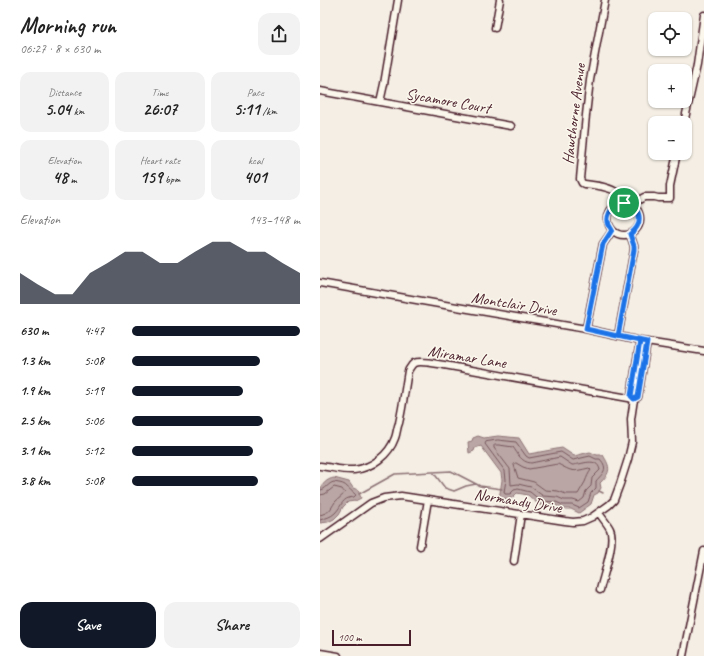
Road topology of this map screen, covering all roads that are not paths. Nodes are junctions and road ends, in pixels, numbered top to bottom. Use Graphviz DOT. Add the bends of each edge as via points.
graph roads {
  1 [pos="398,0"];
  2 [pos="500,0"];
  3 [pos="605,0"];
  4 [pos="704,15"];
  5 [pos="495,28"];
  6 [pos="320,91"];
  7 [pos="380,102"];
  8 [pos="686,116"];
  9 [pos="511,126"];
  10 [pos="676,160"];
  11 [pos="620,204"];
  12 [pos="631,205"];
  13 [pos="612,230"];
  14 [pos="630,234"];
  15 [pos="320,283"];
  16 [pos="586,329"];
  17 [pos="618,336"];
  18 [pos="643,341"];
  19 [pos="704,351"];
  20 [pos="632,397"];
  21 [pos="320,466"];
  22 [pos="428,500"];
  23 [pos="599,513"];
  24 [pos="521,514"];
  25 [pos="320,539"];
  26 [pos="420,546"];
  27 [pos="704,551"];
  28 [pos="514,562"];
  29 [pos="600,590"];
  30 [pos="320,653"];
  31 [pos="338,656"];
  32 [pos="682,656"];
  1 -- 7 [label="street"];
  2 -- 5 [label="street"];
  3 -- 11 [label="street, Hawthorne Avenue" via="590,80 580,179 584,184 616,192"];
  4 -- 8 [label="street"];
  6 -- 7 [label="street, Sycamore Court"];
  7 -- 9 [label="street, Sycamore Court"];
  10 -- 12 [label="street" via="670,198 644,197"];
  11 -- 12 [label="street"];
  11 -- 13 [label="street" via="614,206 608,215"];
  12 -- 14 [label="street" via="638,213 639,223"];
  13 -- 14 [label="street" via="620,235"];
  13 -- 16 [label="street" via="603,244"];
  14 -- 17 [label="street" via="634,250"];
  15 -- 16 [label="street, Montclair Drive"];
  16 -- 17 [label="street, Montclair Drive"];
  17 -- 18 [label="street, Montclair Drive"];
  18 -- 19 [label="street, Montclair Drive"];
  18 -- 20 [label="street, Normandy Drive" via="638,397"];
  20 -- 21 [label="street, Miramar Lane" via="417,362 408,371 395,438 386,453 371,465 354,470"];
  20 -- 23 [label="street, Normandy Drive" via="632,442 628,459 614,500"];
  22 -- 24 [label="street, Normandy Drive"];
  22 -- 25 [label="street, Normandy Drive" via="401,496 384,498 371,503"];
  22 -- 26 [label="street"];
  23 -- 24 [label="street, Normandy Drive" via="583,521 573,522"];
  23 -- 29 [label="street" via="612,536"];
  24 -- 28 [label="street"];
  27 -- 32 [label="street"];
  30 -- 31 [label="street"];
}
